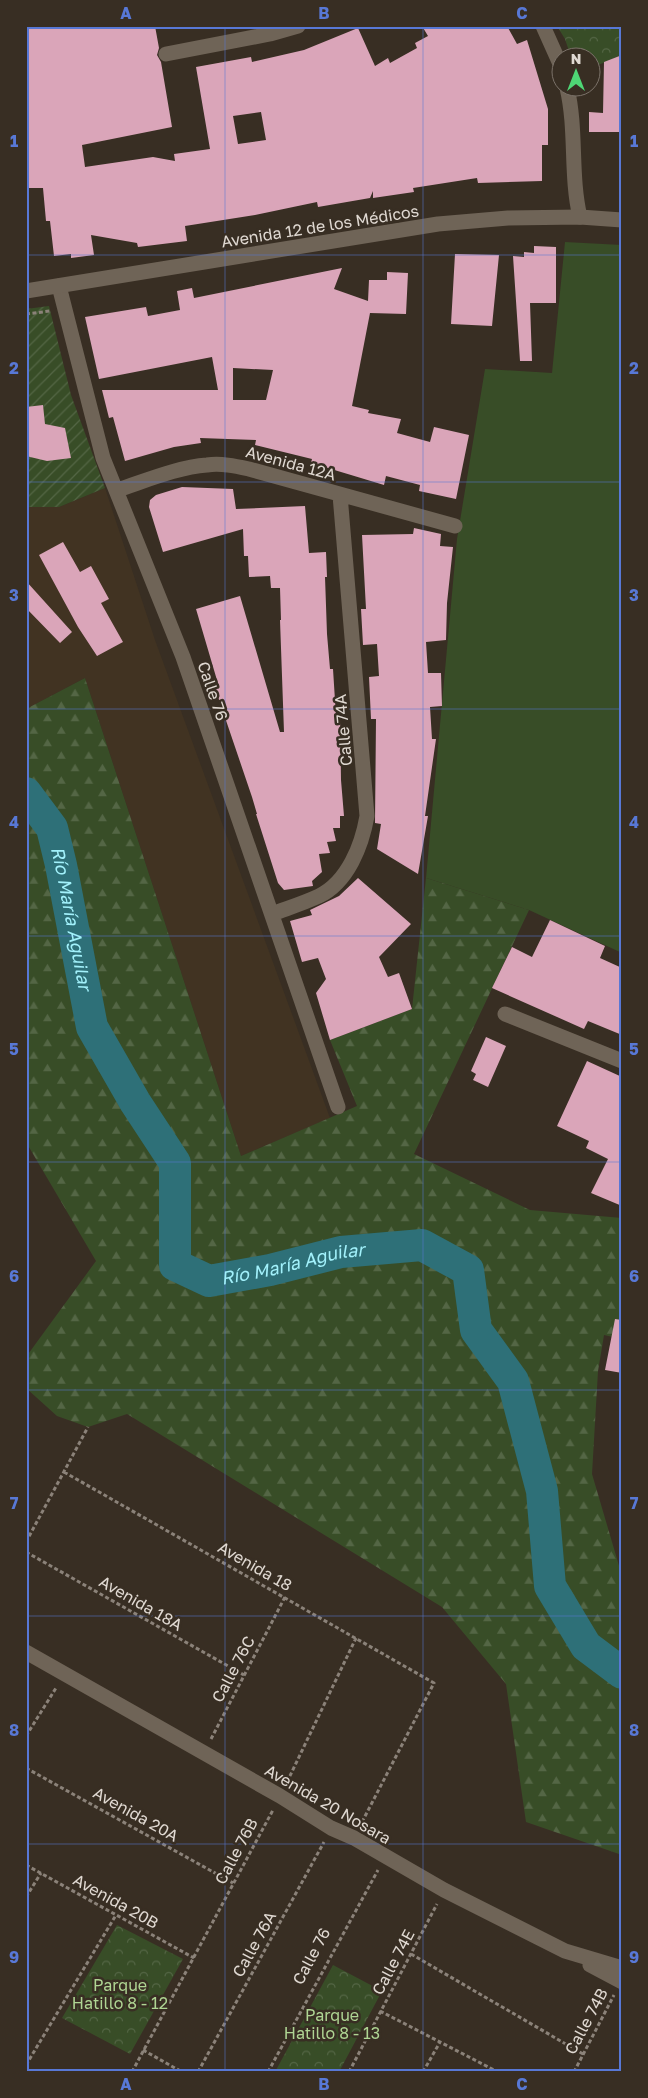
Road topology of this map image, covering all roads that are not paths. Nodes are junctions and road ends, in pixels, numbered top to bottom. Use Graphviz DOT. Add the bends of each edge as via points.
graph roads {
  1 [pos="298,26"];
  2 [pos="543,26"];
  3 [pos="553,48"];
  4 [pos="166,54"];
  5 [pos="568,98"];
  6 [pos="580,217"];
  7 [pos="622,220"];
  8 [pos="59,286"];
  9 [pos="26,291"];
  10 [pos="117,490"];
  11 [pos="340,495"];
  12 [pos="455,526"];
  13 [pos="272,914"];
  14 [pos="505,1014"];
  15 [pos="622,1061"];
  16 [pos="338,1107"];
  17 [pos="26,1652"];
  18 [pos="565,1951"];
  19 [pos="622,1968"];
  20 [pos="622,1982"];
  1 -- 4 [label="street"];
  2 -- 3 [label="street"];
  5 -- 6 [label="street"];
  6 -- 7 [label="street, Avenida 12 de los Médicos"];
  6 -- 8 [label="street, Avenida 12 de los Médicos" via="508,218 438,224"];
  8 -- 9 [label="street, Avenida 12 de los Médicos"];
  8 -- 10 [label="street, Calle 76" via="103,458"];
  10 -- 11 [label="street, Avenida 12A" via="186,469 226,464"];
  10 -- 13 [label="street, Calle 76" via="183,657"];
  11 -- 12 [label="street, Avenida 12A"];
  11 -- 13 [label="street, Calle 74A" via="366,824 353,860 331,887 320,895"];
  13 -- 16 [label="street, Calle 76"];
  14 -- 15 [label="street"];
  17 -- 18 [label="street, Avenida 20 Nosara" via="331,1828"];
  18 -- 19 [label="street, Avenida 20 Nosara"];
  18 -- 20 [label="street"];
}
